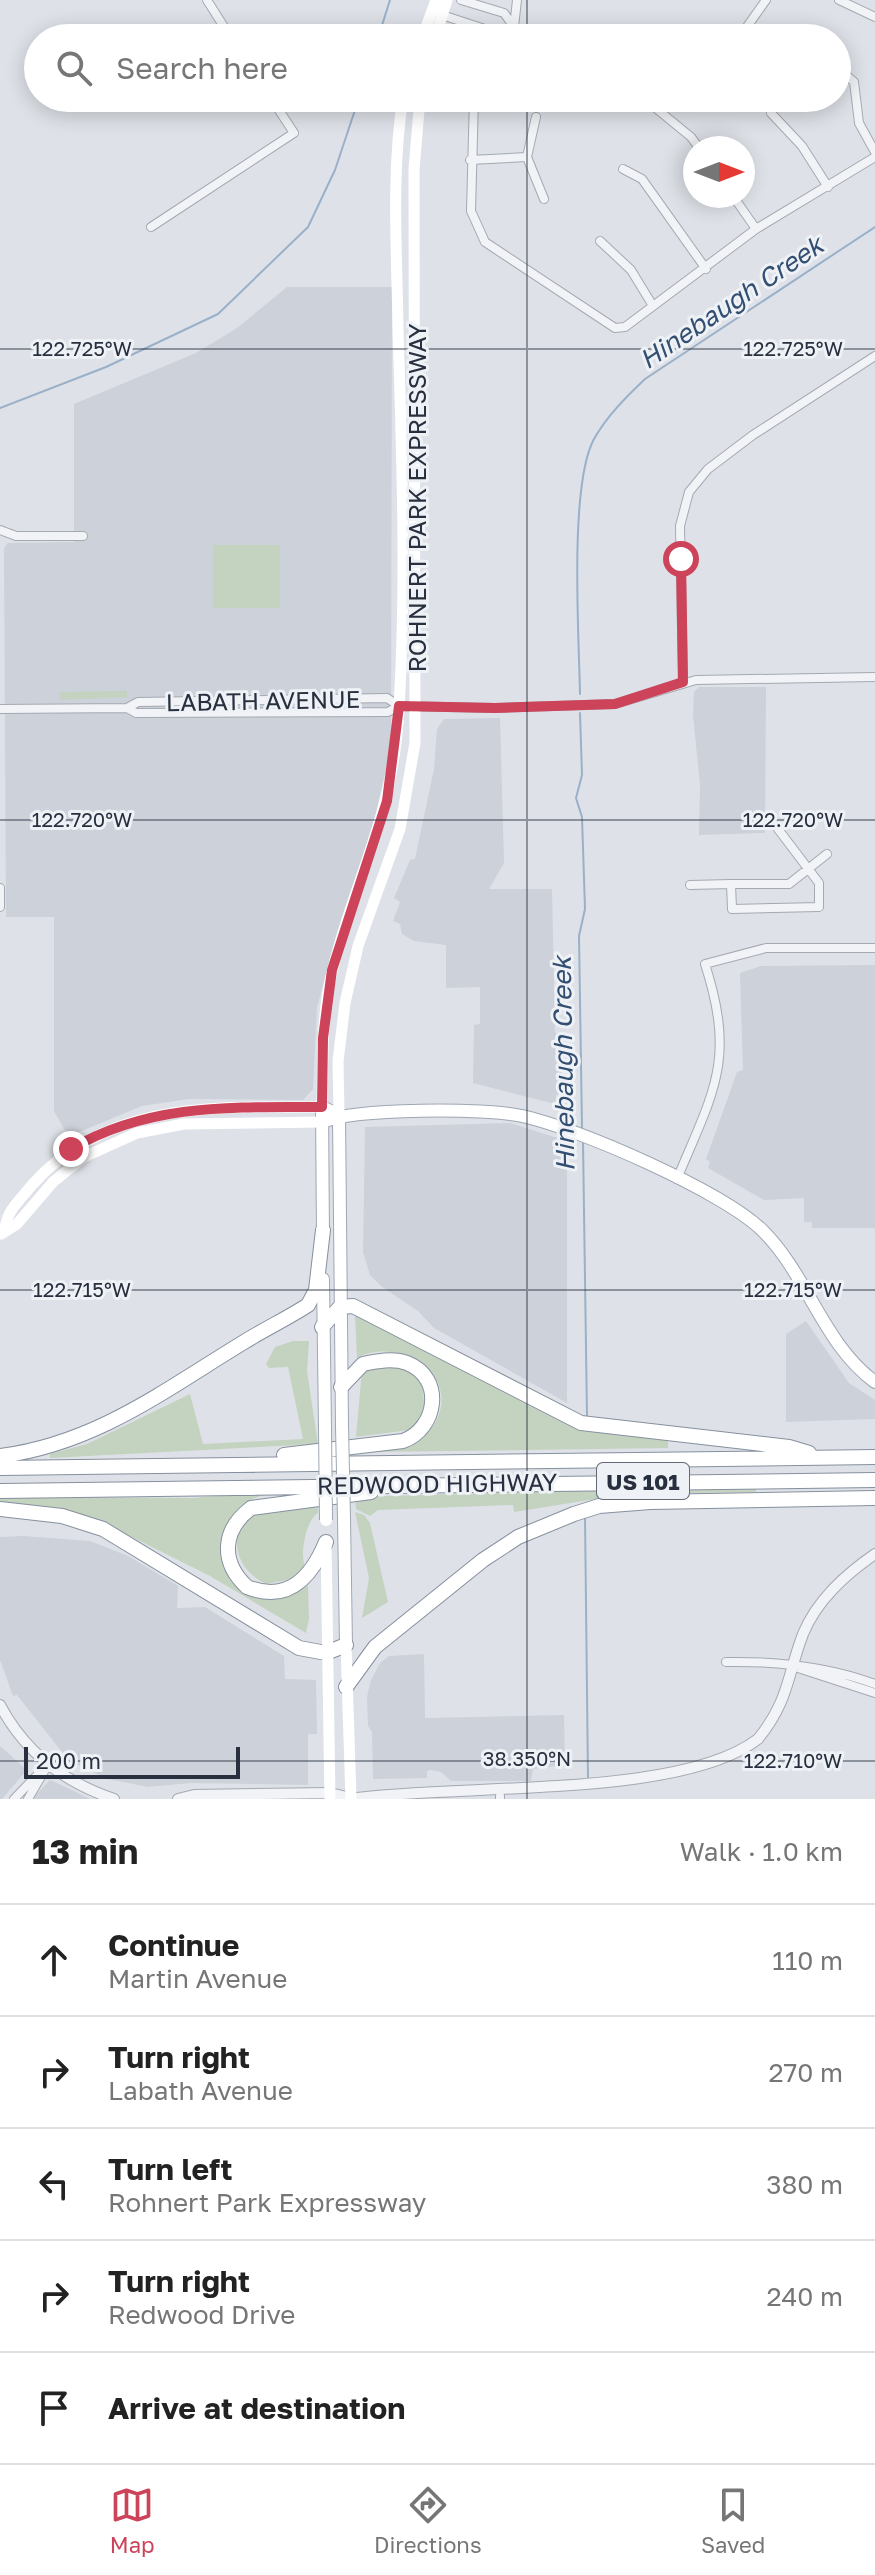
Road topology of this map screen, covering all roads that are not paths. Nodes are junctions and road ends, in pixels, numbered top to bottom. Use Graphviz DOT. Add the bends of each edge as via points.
graph roads {
  1 [pos="207,0"];
  2 [pos="436,0"];
  3 [pos="447,0"];
  4 [pos="461,0"];
  5 [pos="517,0"];
  6 [pos="766,0"];
  7 [pos="839,0"];
  8 [pos="437,14"];
  9 [pos="875,17"];
  10 [pos="222,24"];
  11 [pos="431,24"];
  12 [pos="436,24"];
  13 [pos="469,24"];
  14 [pos="512,24"];
  15 [pos="514,24"];
  16 [pos="749,24"];
  17 [pos="851,79"];
  18 [pos="280,112"];
  19 [pos="401,112"];
  20 [pos="419,112"];
  21 [pos="473,112"];
  22 [pos="661,112"];
  23 [pos="771,113"];
  24 [pos="536,117"];
  25 [pos="690,136"];
  26 [pos="875,154"];
  27 [pos="527,157"];
  28 [pos="470,160"];
  29 [pos="623,169"];
  30 [pos="828,187"];
  31 [pos="544,199"];
  32 [pos="741,208"];
  33 [pos="151,227"];
  34 [pos="756,229"];
  35 [pos="600,241"];
  36 [pos="706,269"];
  37 [pos="398,294"];
  38 [pos="415,294"];
  39 [pos="653,306"];
  40 [pos="875,356"];
  41 [pos="400,388"];
  42 [pos="415,390"];
  43 [pos="0,530"];
  44 [pos="83,536"];
  45 [pos="875,677"];
  46 [pos="683,682"];
  47 [pos="399,706"];
  48 [pos="417,707"];
  49 [pos="127,708"];
  50 [pos="0,709"];
  51 [pos="778,829"];
  52 [pos="827,854"];
  53 [pos="808,869"];
  54 [pos="731,884"];
  55 [pos="690,885"];
  56 [pos="0,888"];
  57 [pos="354,903"];
  58 [pos="0,907"];
  59 [pos="371,909"];
  60 [pos="875,948"];
  61 [pos="322,1107"];
  62 [pos="339,1115"];
  63 [pos="323,1122"];
  64 [pos="677,1179"];
  65 [pos="3,1213"];
  66 [pos="17,1224"];
  67 [pos="323,1230"];
  68 [pos="2,1233"];
  69 [pos="340,1307"];
  70 [pos="322,1327"];
  71 [pos="875,1382"];
  72 [pos="341,1387"];
  73 [pos="0,1456"];
  74 [pos="875,1457"];
  75 [pos="825,1458"];
  76 [pos="193,1465"];
  77 [pos="0,1468"];
  78 [pos="875,1480"];
  79 [pos="459,1483"];
  80 [pos="0,1491"];
  81 [pos="875,1498"];
  82 [pos="0,1509"];
  83 [pos="326,1542"];
  84 [pos="875,1554"];
  85 [pos="346,1645"];
  86 [pos="326,1653"];
  87 [pos="726,1662"];
  88 [pos="794,1666"];
  89 [pos="875,1684"];
  90 [pos="346,1687"];
  91 [pos="875,1693"];
  92 [pos="0,1705"];
  93 [pos="48,1764"];
  94 [pos="700,1778"];
  95 [pos="330,1796"];
  96 [pos="500,1797"];
  97 [pos="582,1797"];
  98 [pos="14,1799"];
  99 [pos="28,1799"];
  100 [pos="114,1799"];
  101 [pos="178,1799"];
  102 [pos="350,1799"];
  1 -- 10 [label="street"];
  2 -- 8 [label="main road"];
  3 -- 8 [label="main road"];
  4 -- 14 [label="street" via="504,13"];
  5 -- 15 [label="street"];
  6 -- 16 [label="street"];
  7 -- 9 [label="street"];
  8 -- 11 [label="main road"];
  8 -- 12 [label="main road"];
  8 -- 13 [label="street"];
  17 -- 26 [label="street" via="859,123"];
  18 -- 33 [label="street" via="294,133"];
  19 -- 37 [label="main road, ROHNERT PARK EXPRESSWAY"];
  20 -- 38 [label="main road, ROHNERT PARK EXPRESSWAY"];
  21 -- 28 [label="street"];
  22 -- 25 [label="street"];
  23 -- 30 [label="street" via="802,146"];
  24 -- 27 [label="street"];
  26 -- 30 [label="street"];
  27 -- 28 [label="street"];
  27 -- 31 [label="street"];
  28 -- 39 [label="street" via="471,211 485,242 615,328 625,327"];
  29 -- 36 [label="street" via="642,179"];
  30 -- 34 [label="street"];
  32 -- 34 [label="street"];
  34 -- 36 [label="street"];
  35 -- 39 [label="street" via="631,270"];
  36 -- 39 [label="street"];
  37 -- 38 [label="main road"];
  37 -- 41 [label="main road, ROHNERT PARK EXPRESSWAY"];
  38 -- 42 [label="main road, ROHNERT PARK EXPRESSWAY"];
  40 -- 46 [label="street" via="753,435 708,469 689,492 680,526"];
  41 -- 42 [label="main road"];
  41 -- 47 [label="main road, ROHNERT PARK EXPRESSWAY"];
  42 -- 48 [label="main road, ROHNERT PARK EXPRESSWAY"];
  43 -- 44 [label="street" via="16,536"];
  45 -- 46 [label="street, LABATH AVENUE"];
  46 -- 48 [label="street, LABATH AVENUE" via="630,700 589,704"];
  47 -- 48 [label="street, LABATH AVENUE"];
  47 -- 49 [label="street, LABATH AVENUE" via="388,712 213,715 136,713"];
  47 -- 49 [label="street, LABATH AVENUE" via="389,698 373,698 138,702"];
  47 -- 57 [label="main road, ROHNERT PARK EXPRESSWAY" via="387,801"];
  48 -- 59 [label="main road, ROHNERT PARK EXPRESSWAY" via="403,816"];
  49 -- 50 [label="street, LABATH AVENUE"];
  51 -- 53 [label="street"];
  52 -- 53 [label="street"];
  53 -- 54 [label="street" via="789,884"];
  53 -- 54 [label="street" via="819,883 819,907 732,909"];
  54 -- 55 [label="street"];
  56 -- 58 [label="street"];
  57 -- 59 [label="main road"];
  57 -- 61 [label="main road, ROHNERT PARK EXPRESSWAY" via="326,1002"];
  59 -- 62 [label="main road, ROHNERT PARK EXPRESSWAY" via="345,1003"];
  60 -- 64 [label="street" via="766,948 705,964 718,1005 720,1061 711,1099"];
  61 -- 62 [label="main road"];
  61 -- 63 [label="main road, ROHNERT PARK EXPRESSWAY"];
  61 -- 65 [label="main road" via="179,1110 121,1123 71,1149"];
  62 -- 63 [label="main road"];
  62 -- 64 [label="main road" via="508,1113 572,1132"];
  62 -- 69 [label="main road, ROHNERT PARK EXPRESSWAY"];
  63 -- 66 [label="main road" via="184,1124 137,1133 70,1167"];
  63 -- 67 [label="main road, ROHNERT PARK EXPRESSWAY"];
  64 -- 71 [label="main road" via="727,1204 762,1230 795,1271 840,1347"];
  65 -- 66 [label="street"];
  65 -- 68 [label="main road"];
  66 -- 68 [label="main road"];
  67 -- 70 [label="main road, ROHNERT PARK EXPRESSWAY"];
  67 -- 73 [label="highway" via="316,1290 308,1305 102,1428"];
  69 -- 70 [label="highway"];
  69 -- 72 [label="main road, ROHNERT PARK EXPRESSWAY"];
  69 -- 75 [label="highway" via="353,1306 382,1318 581,1423 789,1447"];
  70 -- 83 [label="main road, ROHNERT PARK EXPRESSWAY, bridge"];
  72 -- 76 [label="highway" via="356,1366 408,1364 431,1389 429,1419 412,1438 387,1444"];
  72 -- 85 [label="main road, ROHNERT PARK EXPRESSWAY, bridge"];
  74 -- 75 [label="highway, REDWOOD HIGHWAY / US 101"];
  75 -- 76 [label="highway, REDWOOD HIGHWAY / US 101"];
  76 -- 77 [label="highway, REDWOOD HIGHWAY / US 101"];
  78 -- 79 [label="highway, REDWOOD HIGHWAY / US 101"];
  79 -- 80 [label="highway, REDWOOD HIGHWAY / US 101"];
  79 -- 83 [label="highway" via="262,1504 234,1524 227,1559 247,1587 278,1592 307,1578"];
  81 -- 90 [label="highway" via="650,1502 599,1506 574,1514 518,1537 483,1560 375,1647"];
  82 -- 86 [label="highway" via="62,1516 103,1529 299,1648"];
  83 -- 86 [label="main road, ROHNERT PARK EXPRESSWAY"];
  84 -- 88 [label="street" via="840,1579 819,1608"];
  85 -- 86 [label="highway"];
  85 -- 90 [label="main road, ROHNERT PARK EXPRESSWAY"];
  86 -- 95 [label="main road, ROHNERT PARK EXPRESSWAY"];
  87 -- 88 [label="street"];
  88 -- 89 [label="street" via="825,1668"];
  88 -- 91 [label="street"];
  88 -- 94 [label="street" via="782,1705 756,1741 738,1758"];
  90 -- 102 [label="main road, ROHNERT PARK EXPRESSWAY"];
  92 -- 93 [label="street" via="18,1737"];
  93 -- 98 [label="street"];
  93 -- 99 [label="street"];
  93 -- 100 [label="street" via="77,1784"];
  95 -- 101 [label="street"];
  95 -- 102 [label="street"];
  96 -- 97 [label="street"];
  96 -- 102 [label="street"];
}
